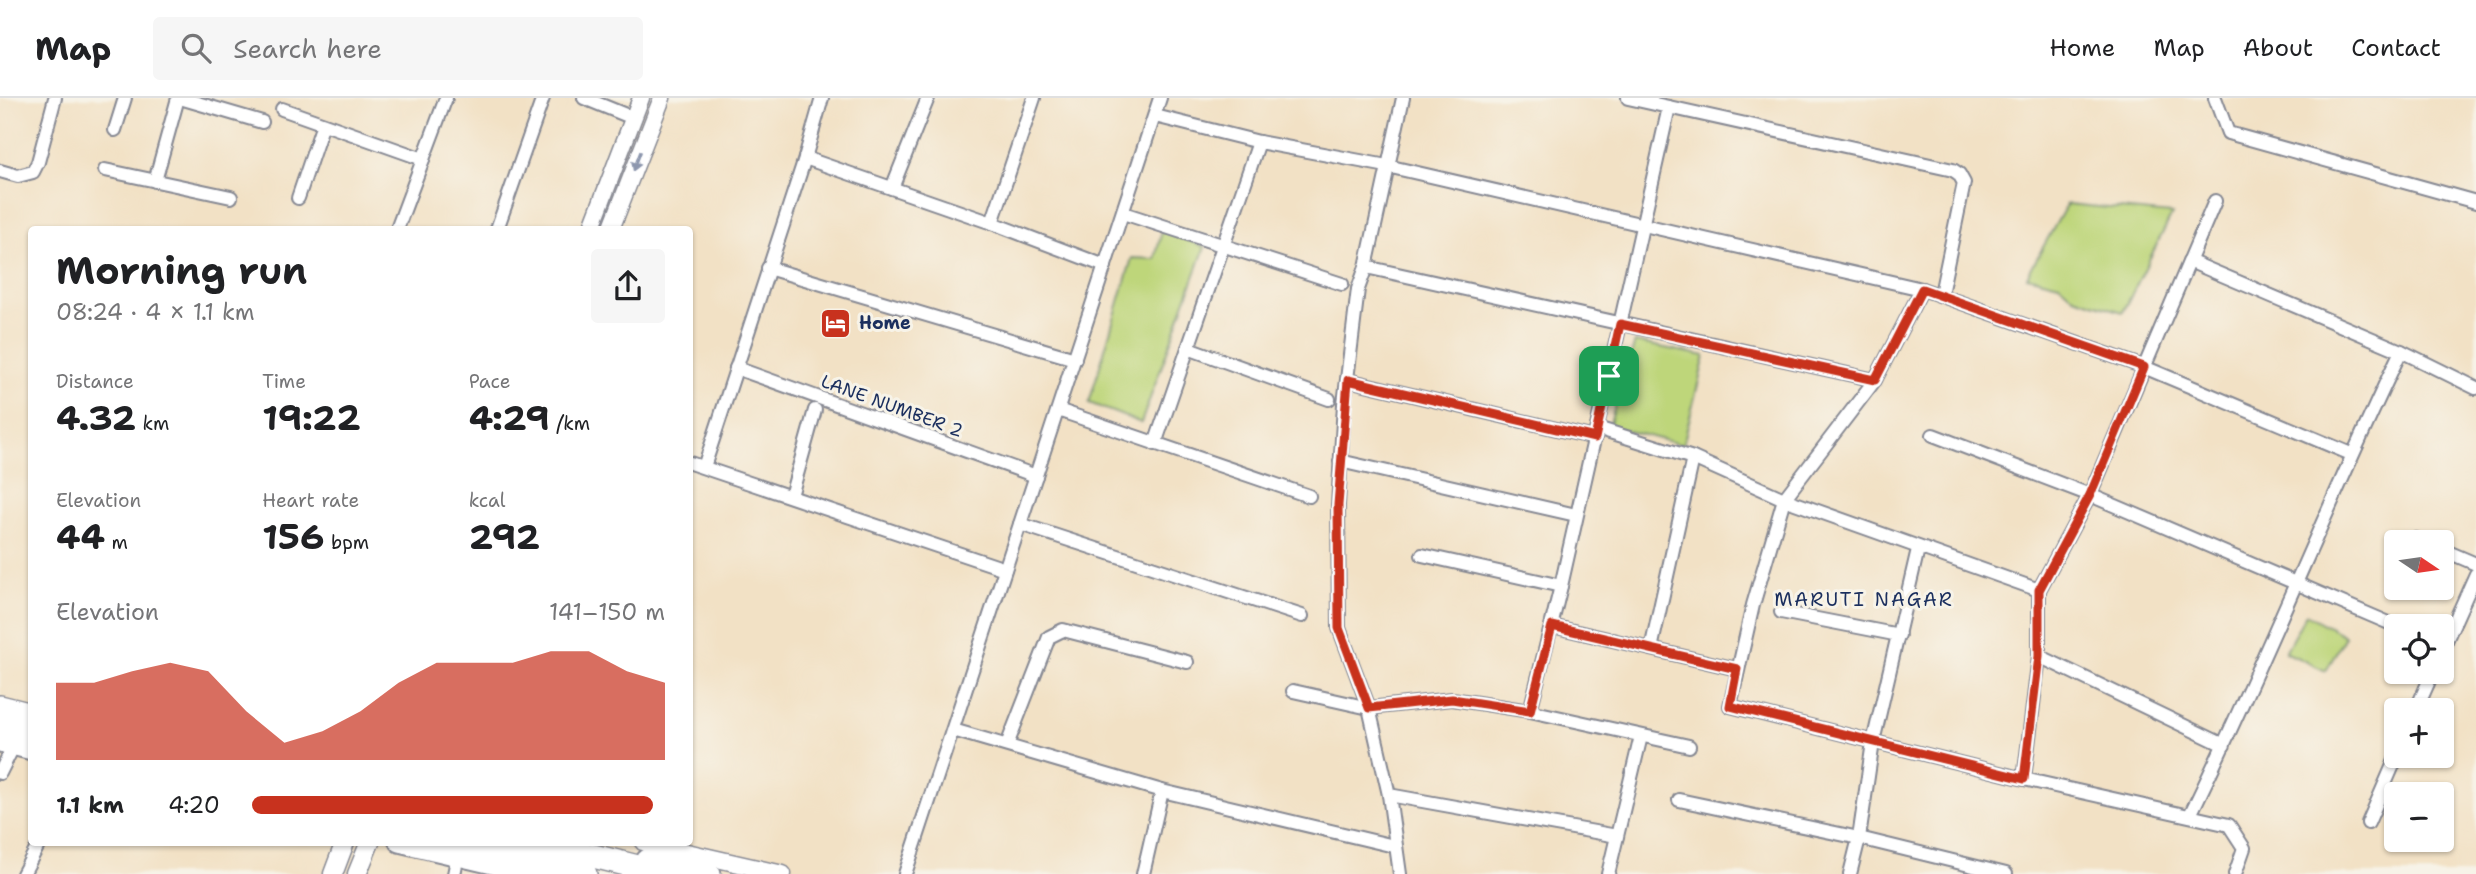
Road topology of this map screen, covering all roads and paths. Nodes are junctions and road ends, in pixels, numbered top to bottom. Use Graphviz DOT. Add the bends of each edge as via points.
graph roads {
  1 [pos="55,98"];
  2 [pos="125,98"];
  3 [pos="179,98"];
  4 [pos="446,98"];
  5 [pos="543,98"];
  6 [pos="584,98"];
  7 [pos="641,98"];
  8 [pos="662,98"];
  9 [pos="822,98"];
  10 [pos="929,98"];
  11 [pos="1034,98"];
  12 [pos="1160,98"];
  13 [pos="1403,98"];
  14 [pos="1628,98"];
  15 [pos="2215,98"];
  16 [pos="1669,107"];
  17 [pos="282,109"];
  18 [pos="1155,116"];
  19 [pos="633,118"];
  20 [pos="262,122"];
  21 [pos="323,124"];
  22 [pos="115,130"];
  23 [pos="1258,142"];
  24 [pos="805,158"];
  25 [pos="423,159"];
  26 [pos="1387,166"];
  27 [pos="105,170"];
  28 [pos="0,171"];
  29 [pos="155,181"];
  30 [pos="892,188"];
  31 [pos="231,197"];
  32 [pos="298,198"];
  33 [pos="2215,201"];
  34 [pos="2476,202"];
  35 [pos="1123,213"];
  36 [pos="992,223"];
  37 [pos="398,226"];
  38 [pos="497,226"];
  39 [pos="592,226"];
  40 [pos="612,226"];
  41 [pos="1643,226"];
  42 [pos="1223,246"];
  43 [pos="2189,261"];
  44 [pos="1105,266"];
  45 [pos="1366,267"];
  46 [pos="768,268"];
  47 [pos="1342,284"];
  48 [pos="1922,289"];
  49 [pos="1941,294"];
  50 [pos="1620,324"];
  51 [pos="1188,348"];
  52 [pos="2401,351"];
  53 [pos="1074,359"];
  54 [pos="2144,367"];
  55 [pos="736,368"];
  56 [pos="1348,380"];
  57 [pos="1875,380"];
  58 [pos="2476,387"];
  59 [pos="1329,399"];
  60 [pos="815,410"];
  61 [pos="1058,410"];
  62 [pos="1596,433"];
  63 [pos="1933,435"];
  64 [pos="1155,444"];
  65 [pos="2351,454"];
  66 [pos="1693,458"];
  67 [pos="1340,461"];
  68 [pos="693,464"];
  69 [pos="704,467"];
  70 [pos="1036,476"];
  71 [pos="2090,495"];
  72 [pos="791,496"];
  73 [pos="1309,496"];
  74 [pos="1784,499"];
  75 [pos="1576,515"];
  76 [pos="1020,524"];
  77 [pos="1917,549"];
  78 [pos="1422,555"];
  79 [pos="2454,555"];
  80 [pos="2476,564"];
  81 [pos="1005,569"];
  82 [pos="2476,574"];
  83 [pos="2295,584"];
  84 [pos="1561,586"];
  85 [pos="2039,590"];
  86 [pos="1781,612"];
  87 [pos="1302,616"];
  88 [pos="2384,621"];
  89 [pos="2454,622"];
  90 [pos="1552,626"];
  91 [pos="1899,635"];
  92 [pos="1651,649"];
  93 [pos="2039,656"];
  94 [pos="1187,662"];
  95 [pos="1737,669"];
  96 [pos="1293,691"];
  97 [pos="0,699"];
  98 [pos="28,705"];
  99 [pos="0,707"];
  100 [pos="1369,708"];
  101 [pos="1530,711"];
  102 [pos="28,714"];
  103 [pos="953,730"];
  104 [pos="1641,736"];
  105 [pos="15,740"];
  106 [pos="1873,742"];
  107 [pos="2224,745"];
  108 [pos="1007,746"];
  109 [pos="1689,746"];
  110 [pos="2392,768"];
  111 [pos="0,773"];
  112 [pos="2024,779"];
  113 [pos="1162,791"];
  114 [pos="1389,795"];
  115 [pos="1679,800"];
  116 [pos="2190,815"];
  117 [pos="2368,823"];
  118 [pos="1617,836"];
  119 [pos="1859,838"];
  120 [pos="38,846"];
  121 [pos="344,846"];
  122 [pos="368,846"];
  123 [pos="414,846"];
  124 [pos="553,846"];
  125 [pos="592,846"];
  126 [pos="660,846"];
  127 [pos="1394,846"];
  128 [pos="456,857"];
  129 [pos="23,874"];
  130 [pos="333,874"];
  131 [pos="357,874"];
  132 [pos="531,874"];
  133 [pos="585,874"];
  134 [pos="666,874"];
  135 [pos="711,874"];
  136 [pos="783,874"];
  137 [pos="905,874"];
  138 [pos="1143,874"];
  139 [pos="1400,874"];
  140 [pos="1608,874"];
  141 [pos="1850,874"];
  142 [pos="2006,874"];
  143 [pos="2235,874"];
  1 -- 28 [label="street" via="33,172 18,176"];
  2 -- 22 [label="street"];
  3 -- 20 [label="street"];
  3 -- 29 [label="street"];
  4 -- 25 [label="street"];
  5 -- 38 [label="street"];
  6 -- 19 [label="street"];
  7 -- 19 [label="street"];
  8 -- 40 [label="street, one-way"];
  9 -- 24 [label="street"];
  10 -- 30 [label="street"];
  11 -- 36 [label="street"];
  12 -- 18 [label="street"];
  13 -- 26 [label="street"];
  14 -- 16 [label="street"];
  15 -- 34 [label="street" via="2228,133"];
  16 -- 41 [label="street"];
  16 -- 49 [label="street" via="1959,174 1964,183"];
  17 -- 21 [label="street"];
  18 -- 23 [label="street"];
  18 -- 35 [label="street"];
  19 -- 39 [label="street"];
  21 -- 25 [label="street"];
  21 -- 32 [label="street"];
  23 -- 26 [label="street"];
  23 -- 42 [label="street"];
  24 -- 30 [label="street"];
  24 -- 46 [label="street"];
  25 -- 37 [label="street"];
  26 -- 41 [label="street"];
  26 -- 45 [label="street"];
  27 -- 29 [label="street"];
  29 -- 31 [label="street"];
  30 -- 36 [label="street"];
  33 -- 43 [label="street"];
  35 -- 42 [label="street"];
  35 -- 44 [label="street"];
  36 -- 44 [label="street"];
  41 -- 48 [label="street"];
  41 -- 50 [label="street"];
  42 -- 47 [label="street"];
  42 -- 51 [label="street"];
  43 -- 52 [label="street"];
  43 -- 54 [label="street"];
  44 -- 53 [label="street"];
  45 -- 50 [label="street"];
  45 -- 56 [label="street" via="1358,289"];
  46 -- 53 [label="street"];
  46 -- 55 [label="street"];
  48 -- 49 [label="street"];
  48 -- 57 [label="street"];
  49 -- 54 [label="street"];
  50 -- 57 [label="street"];
  50 -- 62 [label="street"];
  51 -- 59 [label="street"];
  51 -- 64 [label="street"];
  52 -- 58 [label="street"];
  52 -- 65 [label="street"];
  53 -- 61 [label="street"];
  54 -- 65 [label="street"];
  54 -- 71 [label="street"];
  55 -- 69 [label="street"];
  55 -- 70 [label="street, LANE NUMBER 2"];
  56 -- 62 [label="street"];
  56 -- 67 [label="street"];
  57 -- 74 [label="street"];
  60 -- 72 [label="street"];
  61 -- 64 [label="street"];
  61 -- 70 [label="street"];
  62 -- 66 [label="street"];
  62 -- 75 [label="street"];
  63 -- 71 [label="street"];
  64 -- 73 [label="street"];
  65 -- 83 [label="street"];
  66 -- 74 [label="street"];
  66 -- 92 [label="street"];
  67 -- 75 [label="street"];
  67 -- 100 [label="street" via="1339,628"];
  68 -- 69 [label="street"];
  69 -- 72 [label="street"];
  70 -- 76 [label="street"];
  71 -- 83 [label="street"];
  71 -- 85 [label="street"];
  72 -- 81 [label="street"];
  74 -- 77 [label="street"];
  74 -- 95 [label="street"];
  75 -- 84 [label="street"];
  76 -- 81 [label="street"];
  76 -- 87 [label="street"];
  77 -- 85 [label="street"];
  77 -- 91 [label="street"];
  78 -- 84 [label="street"];
  79 -- 80 [label="street"];
  81 -- 103 [label="street"];
  82 -- 89 [label="street"];
  83 -- 88 [label="street"];
  83 -- 107 [label="street"];
  84 -- 90 [label="street"];
  85 -- 93 [label="street"];
  86 -- 91 [label="street"];
  90 -- 92 [label="street"];
  90 -- 101 [label="street"];
  91 -- 106 [label="street"];
  92 -- 95 [label="street"];
  93 -- 107 [label="street"];
  93 -- 112 [label="street"];
  94 -- 108 [label="street" via="1063,630 1049,637"];
  95 -- 106 [label="street" via="1730,706"];
  96 -- 100 [label="street"];
  97 -- 98 [label="main road"];
  99 -- 102 [label="highway"];
  100 -- 101 [label="street" via="1452,699"];
  100 -- 114 [label="street"];
  101 -- 104 [label="street"];
  103 -- 108 [label="street"];
  103 -- 137 [label="street"];
  104 -- 109 [label="street"];
  104 -- 118 [label="street"];
  105 -- 111 [label="street"];
  106 -- 112 [label="street"];
  106 -- 119 [label="street"];
  107 -- 116 [label="street"];
  108 -- 113 [label="street"];
  110 -- 117 [label="street"];
  112 -- 116 [label="street"];
  113 -- 127 [label="street"];
  113 -- 138 [label="street"];
  114 -- 118 [label="street"];
  114 -- 127 [label="street"];
  115 -- 119 [label="street"];
  116 -- 143 [label="street" via="2229,825 2244,848"];
  118 -- 140 [label="street"];
  119 -- 141 [label="street"];
  119 -- 142 [label="street"];
  120 -- 129 [label="street"];
  121 -- 130 [label="main road"];
  122 -- 131 [label="main road"];
  123 -- 128 [label="main road"];
  124 -- 134 [label="highway"];
  125 -- 135 [label="main road"];
  126 -- 136 [label="street"];
  127 -- 139 [label="street"];
  128 -- 132 [label="main road"];
  128 -- 133 [label="highway"];
}
